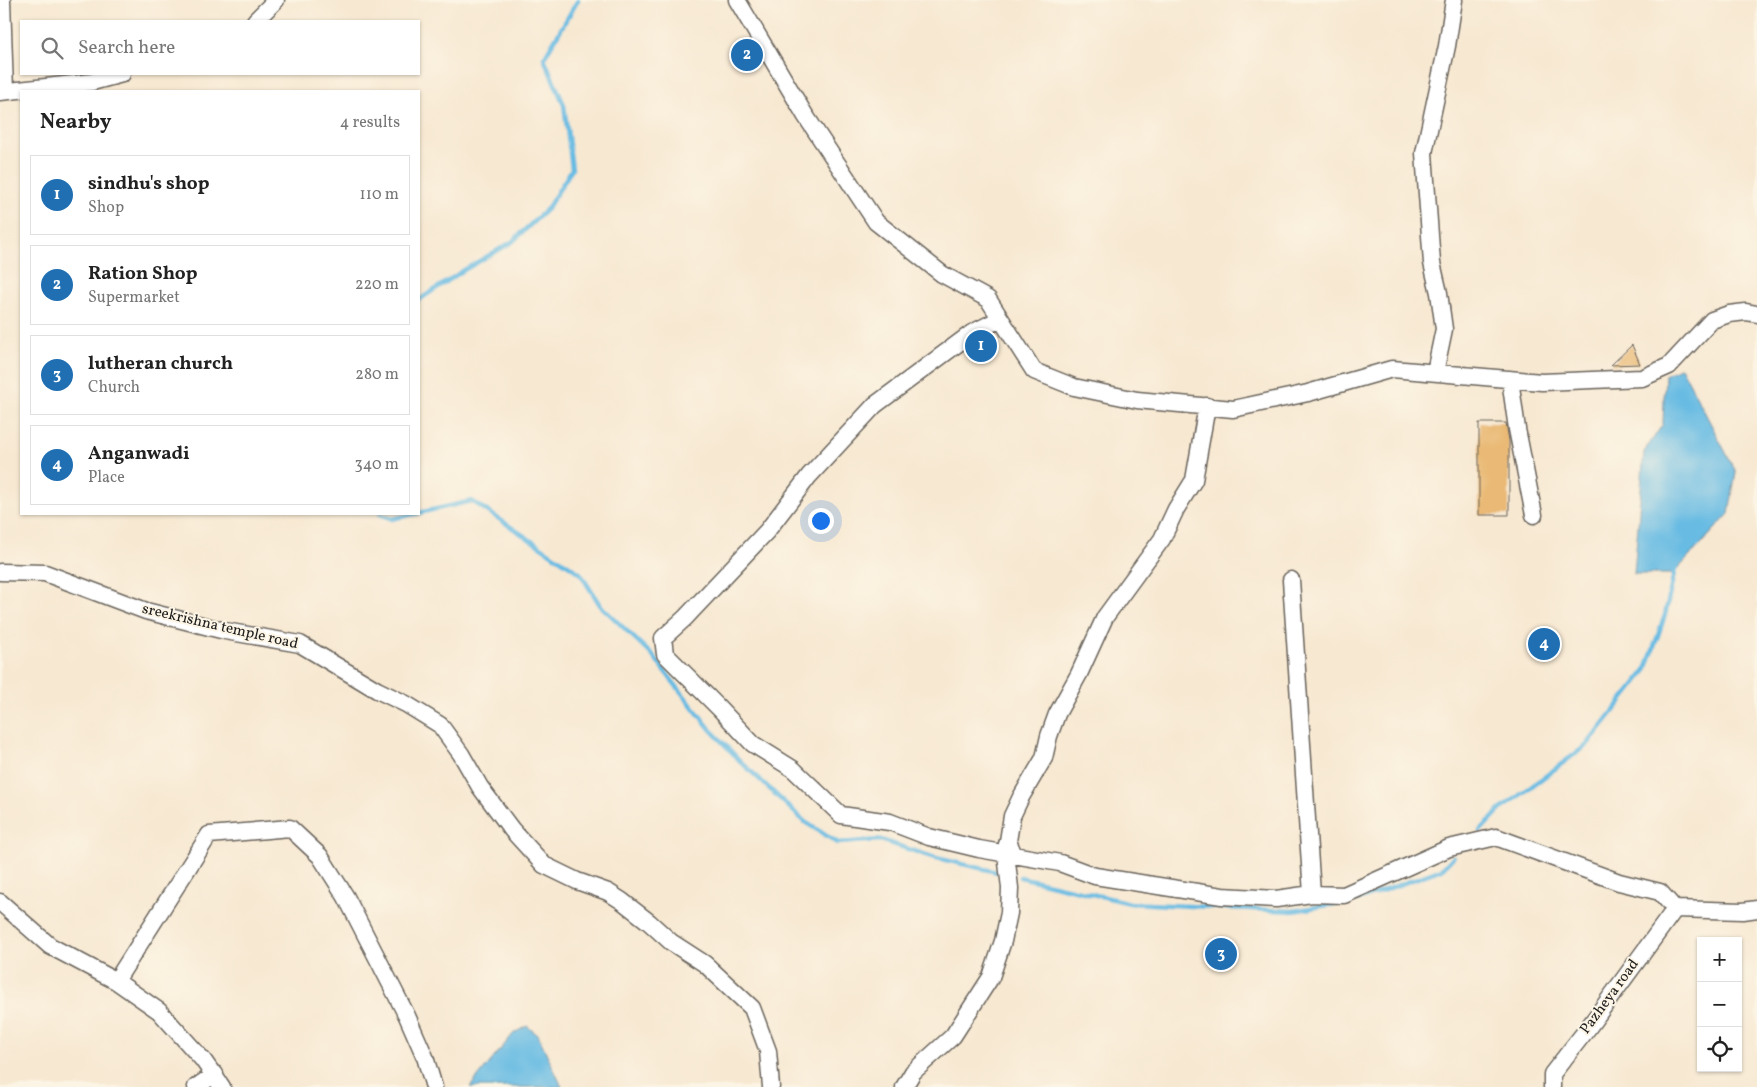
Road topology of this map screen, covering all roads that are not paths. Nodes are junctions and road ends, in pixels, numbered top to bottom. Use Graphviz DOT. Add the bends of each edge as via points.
graph roads {
  1 [pos="2,0"];
  2 [pos="276,0"];
  3 [pos="737,0"];
  4 [pos="1454,0"];
  5 [pos="256,20"];
  6 [pos="118,75"];
  7 [pos="3,91"];
  8 [pos="1757,314"];
  9 [pos="1000,319"];
  10 [pos="1435,372"];
  11 [pos="1510,379"];
  12 [pos="1207,406"];
  13 [pos="1534,515"];
  14 [pos="0,572"];
  15 [pos="1291,580"];
  16 [pos="1009,850"];
  17 [pos="1312,894"];
  18 [pos="0,902"];
  19 [pos="1674,909"];
  20 [pos="1757,909"];
  21 [pos="116,981"];
  22 [pos="219,1081"];
  23 [pos="196,1087"];
  24 [pos="434,1087"];
  25 [pos="771,1087"];
  26 [pos="904,1087"];
  27 [pos="1552,1087"];
  1 -- 7 [label="street"];
  2 -- 5 [label="street"];
  3 -- 9 [label="street" via="805,115 876,222 942,274 988,299"];
  4 -- 10 [label="street" via="1448,46 1424,153 1432,263 1444,329"];
  6 -- 7 [label="street" via="92,82"];
  8 -- 11 [label="street" via="1729,314 1712,320 1669,366 1642,378 1542,382"];
  9 -- 12 [label="street" via="1034,371 1074,387 1137,400"];
  9 -- 16 [label="street" via="972,333 875,405 810,476 766,531 663,638 665,654 753,744 793,769 841,815 890,822 930,837"];
  10 -- 11 [label="street"];
  10 -- 12 [label="street" via="1392,369 1308,393 1233,409"];
  11 -- 13 [label="street"];
  12 -- 16 [label="street" via="1194,480 1162,539 1105,618 1057,714 1044,758 1012,816"];
  14 -- 25 [label="street, sreekrishna temple road" via="45,573 146,611 225,631 300,644 440,725 480,787 512,830 544,865 622,901 671,942 705,964 752,1008 768,1051"];
  15 -- 17 [label="street"];
  16 -- 17 [label="street" via="1095,876 1222,896 1276,899"];
  16 -- 26 [label="street" via="1009,913 991,977 953,1036 913,1072"];
  17 -- 19 [label="street" via="1344,895 1449,848 1496,836 1619,882 1660,892"];
  18 -- 21 [label="street" via="50,946"];
  19 -- 20 [label="street" via="1744,912"];
  19 -- 27 [label="street, Pazheya road" via="1552,1074"];
  21 -- 22 [label="street" via="159,1011"];
  21 -- 24 [label="street" via="209,835 290,828 320,856 346,897 425,1057"];
  22 -- 23 [label="street"];
}
